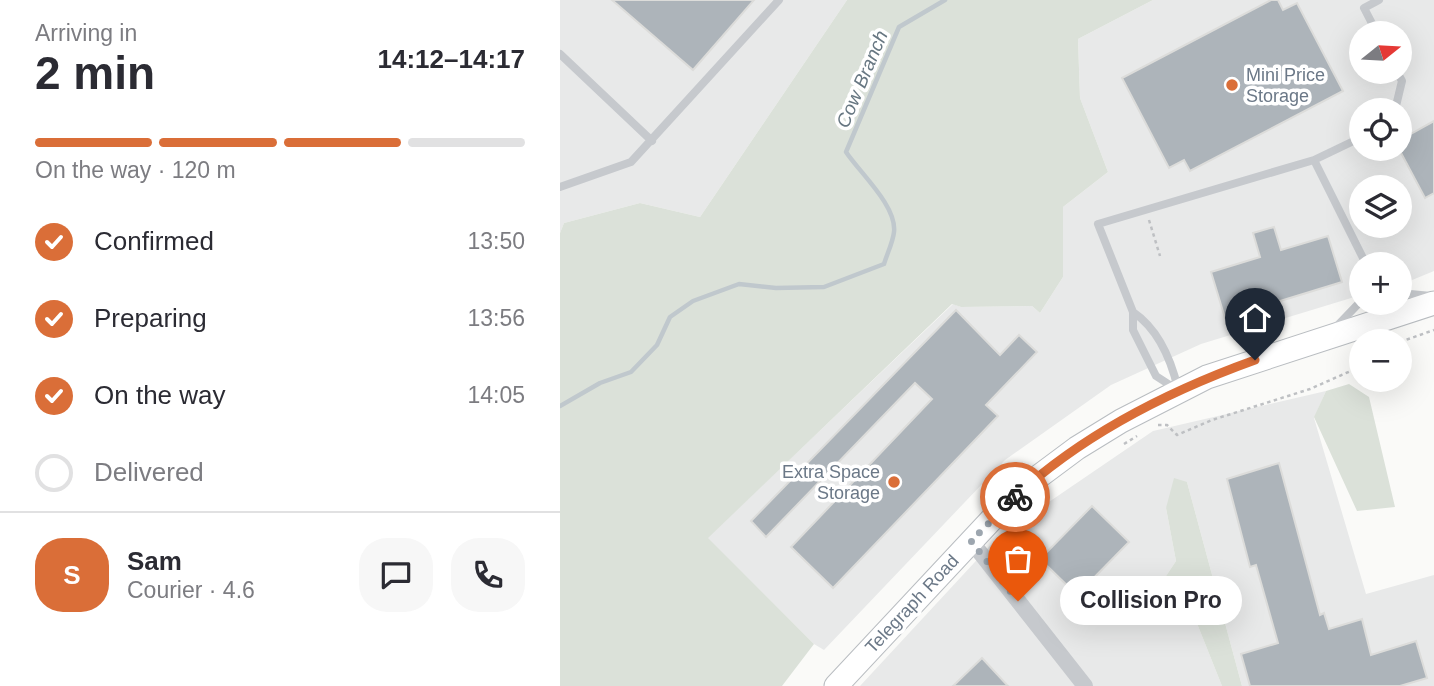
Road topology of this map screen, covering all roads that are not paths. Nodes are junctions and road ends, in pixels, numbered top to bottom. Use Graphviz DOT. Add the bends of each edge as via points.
graph roads {
  1 [pos="779,0"];
  2 [pos="1379,0"];
  3 [pos="1371,21"];
  4 [pos="560,54"];
  5 [pos="652,141"];
  6 [pos="1349,143"];
  7 [pos="1314,160"];
  8 [pos="560,187"];
  9 [pos="1360,252"];
  10 [pos="1412,294"];
  11 [pos="1434,296"];
  12 [pos="1434,303"];
  13 [pos="1133,312"];
  14 [pos="1349,313"];
  15 [pos="1325,338"];
  16 [pos="1179,391"];
  17 [pos="971,541"];
  18 [pos="836,686"];
  19 [pos="1084,686"];
  1 -- 5 [label="lane"];
  2 -- 3 [label="lane" via="1364,8"];
  4 -- 5 [label="lane"];
  5 -- 8 [label="lane" via="631,162"];
  6 -- 7 [label="lane"];
  7 -- 9 [label="lane"];
  7 -- 13 [label="lane" via="1098,224"];
  10 -- 11 [label="lane"];
  12 -- 15 [label="main road, Telegraph Road"];
  13 -- 16 [label="lane" via="1149,323 1172,366"];
  13 -- 16 [label="lane" via="1133,330 1156,376"];
  14 -- 15 [label="lane"];
  15 -- 16 [label="main road, Telegraph Road" via="1207,377"];
  16 -- 17 [label="main road, Telegraph Road" via="1077,448 1030,483"];
  17 -- 18 [label="main road, Telegraph Road"];
  17 -- 19 [label="street"];
}
